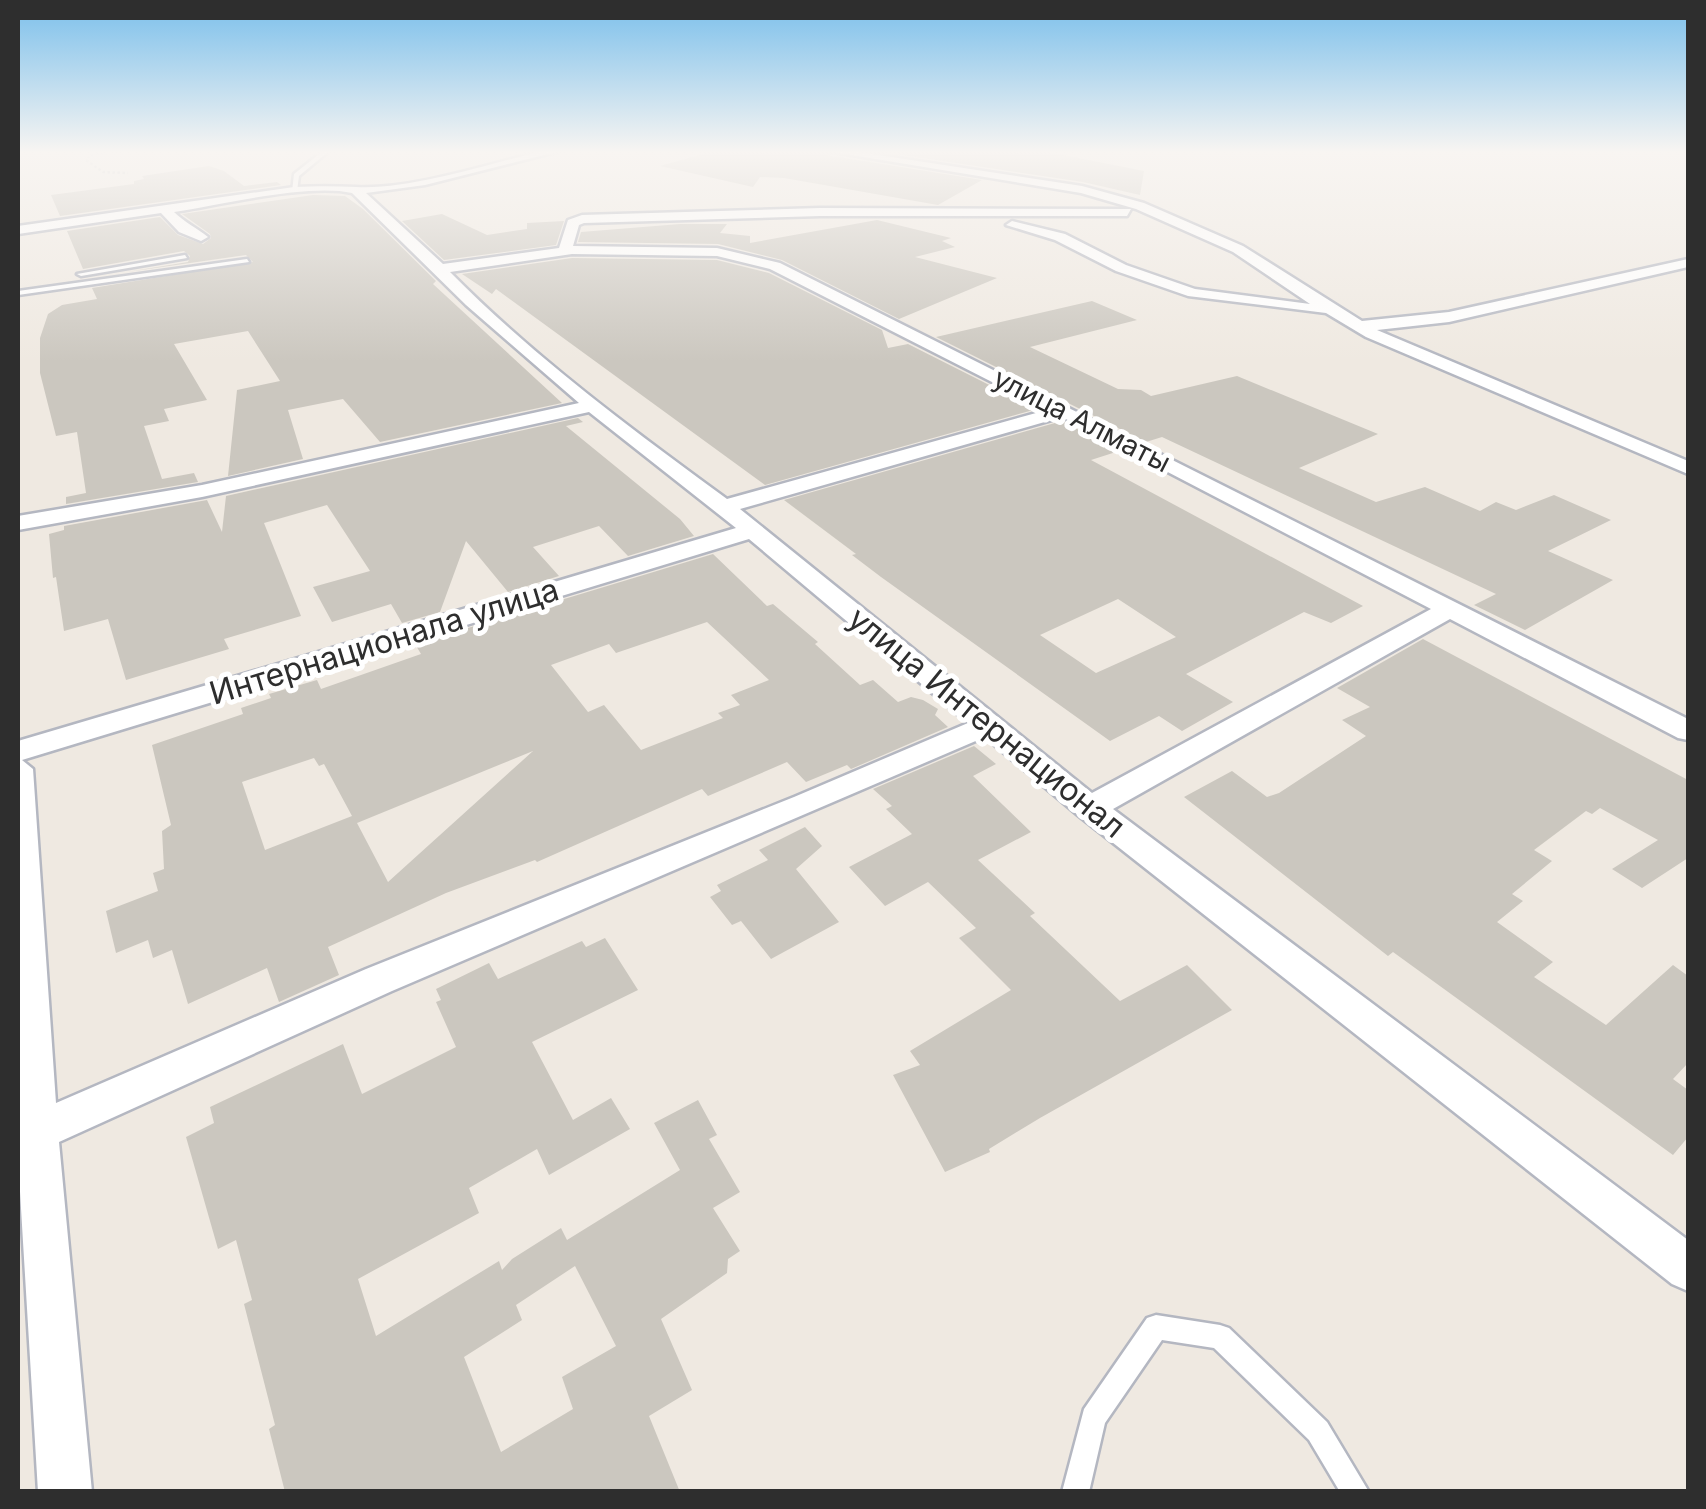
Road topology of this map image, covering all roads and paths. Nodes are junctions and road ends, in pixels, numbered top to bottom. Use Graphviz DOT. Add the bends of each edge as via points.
graph roads {
  1 [pos="78,221"];
  2 [pos="176,221"];
  3 [pos="389,221"];
  4 [pos="577,221"];
  5 [pos="1000,221"];
  6 [pos="1176,221"];
  7 [pos="18,230"];
  8 [pos="200,238"];
  9 [pos="565,251"];
  10 [pos="185,257"];
  11 [pos="246,261"];
  12 [pos="1688,263"];
  13 [pos="441,269"];
  14 [pos="18,284"];
  15 [pos="18,293"];
  16 [pos="1492,307"];
  17 [pos="1341,317"];
  18 [pos="1491,384"];
  19 [pos="594,405"];
  20 [pos="1063,410"];
  21 [pos="1688,468"];
  22 [pos="724,507"];
  23 [pos="18,524"];
  24 [pos="750,531"];
  25 [pos="1448,610"];
  26 [pos="989,724"];
  27 [pos="1688,732"];
  28 [pos="18,752"];
  29 [pos="18,769"];
  30 [pos="1090,808"];
  31 [pos="37,1132"];
  32 [pos="1688,1268"];
  33 [pos="65,1492"];
  34 [pos="1075,1492"];
  35 [pos="1356,1492"];
  1 -- 7 [label="street"];
  2 -- 8 [label="street"];
  3 -- 13 [label="street, улица Интернационал"];
  4 -- 9 [label="street"];
  5 -- 17 [label="street" via="1060,236 1140,276 1194,293"];
  6 -- 17 [label="street" via="1238,249"];
  9 -- 13 [label="street, улица Алматы"];
  9 -- 20 [label="street, улица Алматы" via="745,256 811,282"];
  10 -- 14 [label="lane"];
  11 -- 15 [label="lane"];
  12 -- 16 [label="street"];
  13 -- 19 [label="street, улица Интернационал"];
  16 -- 17 [label="street" via="1401,326"];
  16 -- 18 [label="street" via="1457,343 1464,366"];
  17 -- 18 [label="street"];
  18 -- 21 [label="street"];
  19 -- 22 [label="street, улица Интернационал"];
  19 -- 23 [label="street"];
  20 -- 22 [label="street"];
  20 -- 25 [label="street, улица Алматы"];
  22 -- 24 [label="street, улица Интернационал"];
  24 -- 26 [label="street, улица Интернационал"];
  24 -- 28 [label="street, Интернационала улица"];
  25 -- 27 [label="street, улица Алматы"];
  25 -- 30 [label="street"];
  26 -- 30 [label="street, улица Интернационал"];
  26 -- 31 [label="street"];
  29 -- 31 [label="street"];
  30 -- 32 [label="street, улица Интернационал"];
  31 -- 33 [label="street"];
  34 -- 35 [label="lane" via="1094,1418 1156,1327 1220,1337 1318,1431"];
}
